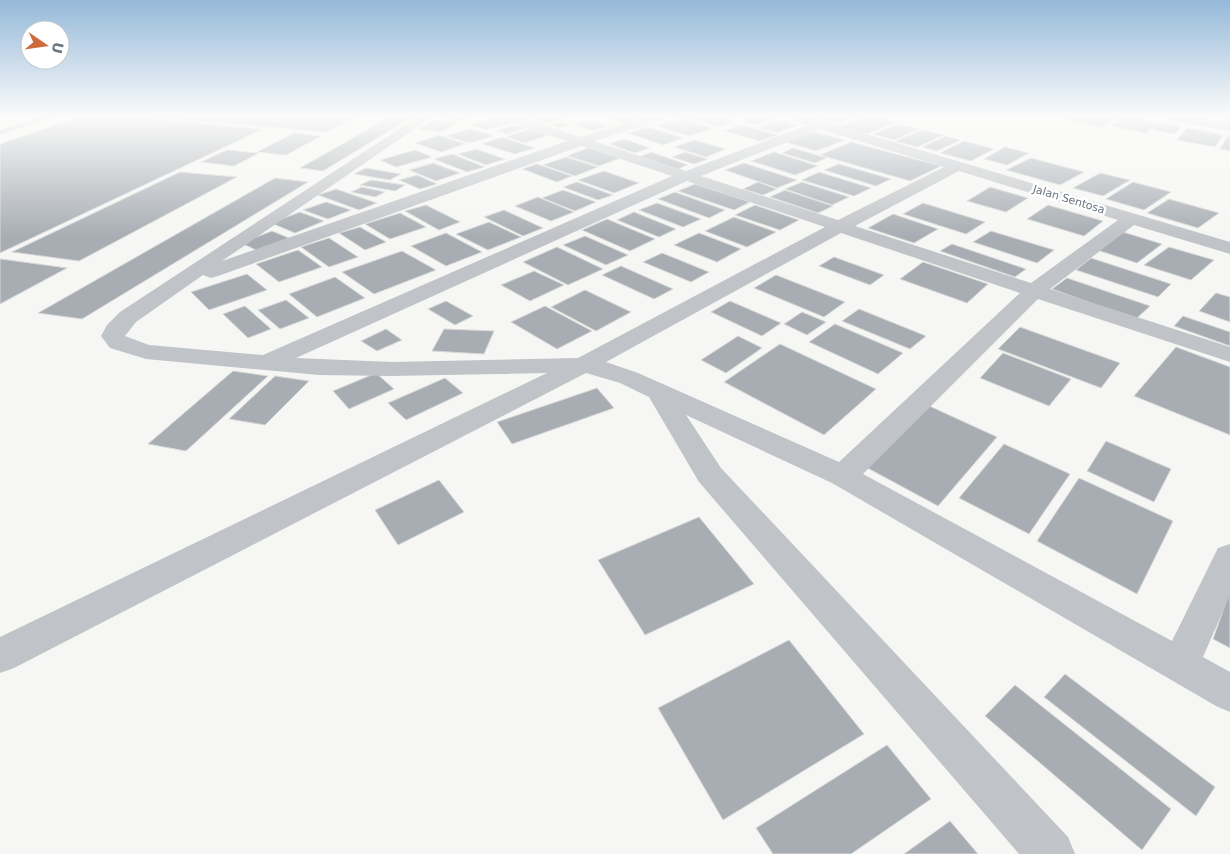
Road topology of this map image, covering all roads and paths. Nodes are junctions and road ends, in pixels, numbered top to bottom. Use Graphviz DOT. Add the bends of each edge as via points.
graph roads {
  1 [pos="366,157"];
  2 [pos="536,157"];
  3 [pos="629,157"];
  4 [pos="735,157"];
  5 [pos="928,157"];
  6 [pos="958,166"];
  7 [pos="686,176"];
  8 [pos="1132,218"];
  9 [pos="841,226"];
  10 [pos="1230,248"];
  11 [pos="179,283"];
  12 [pos="1035,290"];
  13 [pos="1230,355"];
  14 [pos="268,362"];
  15 [pos="583,366"];
  16 [pos="659,392"];
  17 [pos="843,476"];
  18 [pos="1230,557"];
  19 [pos="0,656"];
  20 [pos="1180,665"];
  21 [pos="1230,693"];
  22 [pos="1051,854"];
  1 -- 11 [label="street"];
  2 -- 11 [label="street"];
  3 -- 7 [label="street"];
  4 -- 7 [label="street"];
  5 -- 6 [label="street, Jalan Sentosa"];
  6 -- 8 [label="street, Jalan Sentosa"];
  6 -- 9 [label="street"];
  7 -- 9 [label="street"];
  7 -- 14 [label="street"];
  8 -- 10 [label="street, Jalan Sentosa"];
  8 -- 12 [label="street"];
  9 -- 12 [label="street"];
  9 -- 15 [label="street"];
  11 -- 14 [label="street" via="128,317 115,330 113,336 118,343 146,352"];
  12 -- 13 [label="street"];
  12 -- 17 [label="street"];
  14 -- 15 [label="street" via="319,368 392,369"];
  15 -- 16 [label="street" via="629,378"];
  15 -- 19 [label="street"];
  16 -- 17 [label="street"];
  16 -- 22 [label="street" via="710,474"];
  17 -- 20 [label="street"];
  18 -- 20 [label="street"];
  20 -- 21 [label="street"];
}
